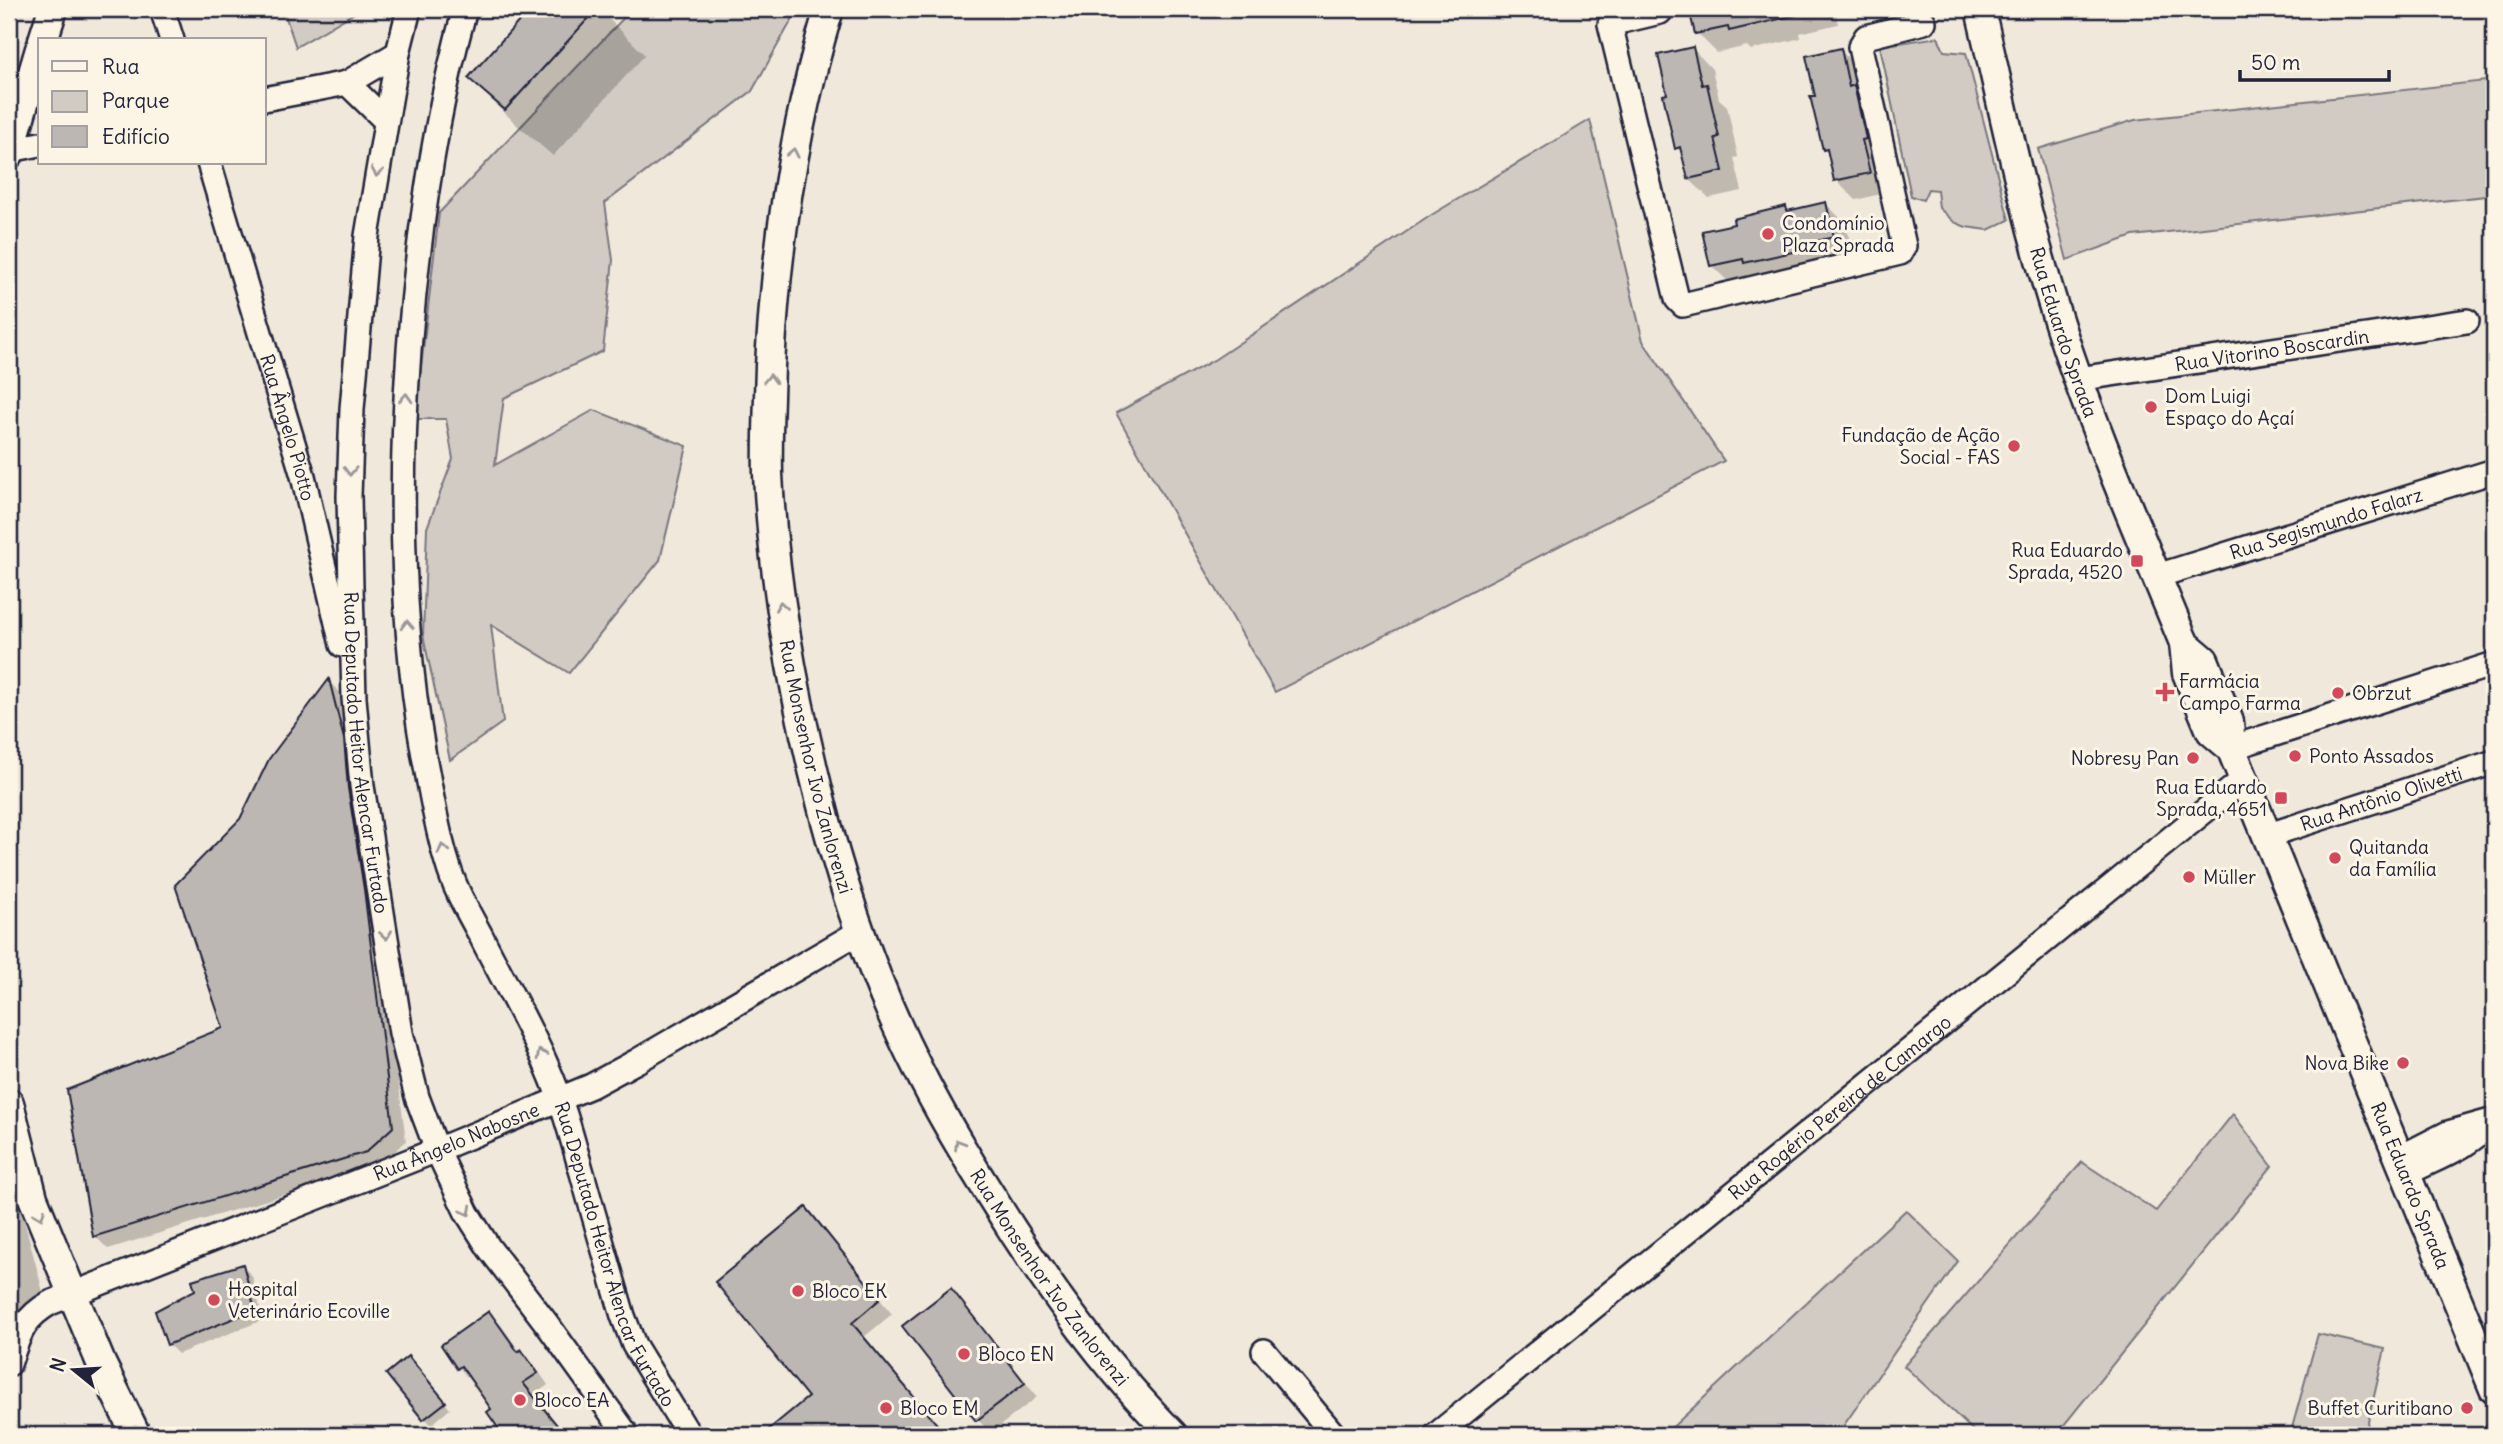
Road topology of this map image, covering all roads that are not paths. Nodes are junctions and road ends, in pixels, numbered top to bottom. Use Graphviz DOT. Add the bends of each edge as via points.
graph roads {
  1 [pos="53,9"];
  2 [pos="162,9"];
  3 [pos="409,9"];
  4 [pos="465,9"];
  5 [pos="829,9"];
  6 [pos="1980,9"];
  7 [pos="1660,12"];
  8 [pos="1924,22"];
  9 [pos="44,38"];
  10 [pos="171,38"];
  11 [pos="398,53"];
  12 [pos="38,56"];
  13 [pos="347,83"];
  14 [pos="266,99"];
  15 [pos="386,121"];
  16 [pos="38,145"];
  17 [pos="9,152"];
  18 [pos="209,164"];
  19 [pos="2467,321"];
  20 [pos="2078,379"];
  21 [pos="2494,471"];
  22 [pos="2157,576"];
  23 [pos="2494,664"];
  24 [pos="354,698"];
  25 [pos="2231,748"];
  26 [pos="2494,762"];
  27 [pos="2244,779"];
  28 [pos="2266,836"];
  29 [pos="859,932"];
  30 [pos="561,1099"];
  31 [pos="9,1103"];
  32 [pos="2493,1121"];
  33 [pos="437,1150"];
  34 [pos="2403,1166"];
  35 [pos="72,1294"];
  36 [pos="1264,1351"];
  37 [pos="9,1364"];
  38 [pos="2494,1389"];
  39 [pos="136,1435"];
  40 [pos="627,1435"];
  41 [pos="689,1435"];
  42 [pos="1173,1435"];
  43 [pos="1334,1435"];
  44 [pos="1436,1435"];
  1 -- 9 [label="main road"];
  2 -- 10 [label="street"];
  3 -- 11 [label="street, Rua Deputado Heitor Alencar Furtado"];
  30 -- 4 [label="street, Rua Deputado Heitor Alencar Furtado, one-way" via="447,864 420,733 407,639 402,503 412,312 429,176"];
  29 -- 5 [label="main road, Rua Monsenhor Ivo Zanlorenzi, one-way" via="825,821 787,649 768,472 773,320 788,176"];
  6 -- 20 [label="main road, Rua Eduardo Sprada" via="2028,219"];
  7 -- 8 [label="street" via="1610,24 1676,299 1683,305 1900,253 1904,246 1860,47 1866,37"];
  11 -- 13 [label="street"];
  11 -- 15 [label="street, Rua Deputado Heitor Alencar Furtado"];
  12 -- 17 [label="main road"];
  13 -- 14 [label="street"];
  13 -- 15 [label="street"];
  15 -- 24 [label="street, Rua Deputado Heitor Alencar Furtado, one-way" via="367,236 352,409 349,496"];
  16 -- 17 [label="street"];
  18 -- 24 [label="street, Rua Ângelo Piotto" via="303,475"];
  19 -- 20 [label="street, Rua Vitorino Boscardin"];
  20 -- 22 [label="main road, Rua Eduardo Sprada"];
  21 -- 22 [label="street, Rua Segismundo Falarz"];
  22 -- 25 [label="main road, Rua Eduardo Sprada" via="2184,643 2204,660 2230,722"];
  23 -- 25 [label="street"];
  24 -- 33 [label="street, Rua Deputado Heitor Alencar Furtado, one-way" via="362,786 401,1033 417,1097"];
  25 -- 27 [label="main road, Rua Eduardo Sprada"];
  26 -- 28 [label="street, Rua Antônio Olivetti"];
  27 -- 28 [label="main road, Rua Eduardo Sprada"];
  27 -- 44 [label="street, Rua Rogério Pereira de Camargo"];
  28 -- 34 [label="main road, Rua Eduardo Sprada"];
  29 -- 30 [label="street, Rua Ângelo Nabosne" via="613,1075"];
  42 -- 29 [label="main road, Rua Monsenhor Ivo Zanlorenzi, one-way" via="1085,1332 1014,1233 916,1067"];
  30 -- 33 [label="street, Rua Ângelo Nabosne"];
  30 -- 41 [label="street, Rua Deputado Heitor Alencar Furtado" via="634,1345"];
  31 -- 35 [label="main road, one-way" via="33,1198"];
  32 -- 34 [label="street" via="2448,1133"];
  33 -- 35 [label="street, Rua Ângelo Nabosne"];
  33 -- 40 [label="street, Rua Deputado Heitor Alencar Furtado, one-way" via="489,1248"];
  34 -- 38 [label="main road, Rua Eduardo Sprada"];
  35 -- 37 [label="street, Rua Ângelo Nabosne" via="27,1319"];
  35 -- 39 [label="main road"];
  36 -- 43 [label="street"];
}
